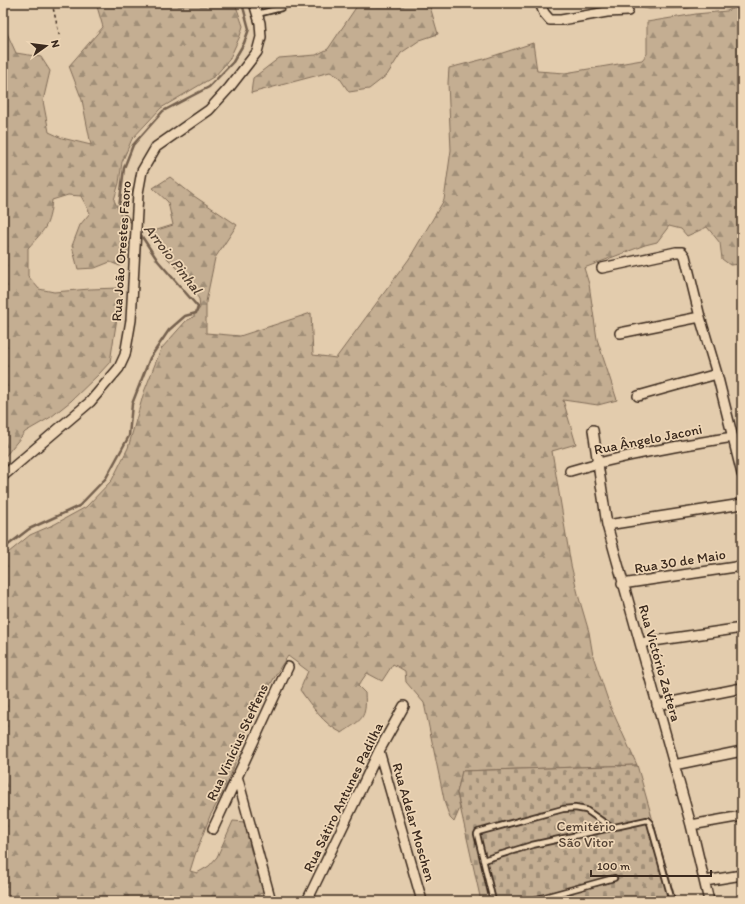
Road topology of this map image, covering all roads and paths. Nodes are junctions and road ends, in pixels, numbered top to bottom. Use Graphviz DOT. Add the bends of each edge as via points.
graph roads {
  1 [pos="52,3"];
  2 [pos="254,3"];
  3 [pos="287,3"];
  4 [pos="540,3"];
  5 [pos="628,11"];
  6 [pos="257,14"];
  7 [pos="60,38"];
  8 [pos="602,268"];
  9 [pos="700,317"];
  10 [pos="620,333"];
  11 [pos="717,374"];
  12 [pos="638,396"];
  13 [pos="592,430"];
  14 [pos="733,437"];
  15 [pos="597,463"];
  16 [pos="570,470"];
  17 [pos="742,474"];
  18 [pos="3,476"];
  19 [pos="742,504"];
  20 [pos="606,525"];
  21 [pos="742,566"];
  22 [pos="622,584"];
  23 [pos="742,628"];
  24 [pos="640,643"];
  25 [pos="288,667"];
  26 [pos="742,688"];
  27 [pos="657,705"];
  28 [pos="404,706"];
  29 [pos="379,751"];
  30 [pos="742,751"];
  31 [pos="674,765"];
  32 [pos="237,776"];
  33 [pos="742,816"];
  34 [pos="691,825"];
  35 [pos="612,828"];
  36 [pos="213,829"];
  37 [pos="483,860"];
  38 [pos="742,875"];
  39 [pos="614,878"];
  40 [pos="705,881"];
  41 [pos="271,901"];
  42 [pos="307,901"];
  43 [pos="422,901"];
  44 [pos="493,901"];
  45 [pos="530,901"];
  46 [pos="672,901"];
  47 [pos="710,901"];
  1 -- 7 [label="path"];
  2 -- 6 [label="street, Rua João Orestes Faoro"];
  3 -- 6 [label="lane" via="281,8"];
  4 -- 5 [label="street" via="544,14 550,20"];
  6 -- 18 [label="street, Rua João Orestes Faoro" via="261,37 257,52 209,110 156,147 142,171 138,193 131,320 125,355 119,368 90,402"];
  8 -- 9 [label="street" via="682,252"];
  9 -- 10 [label="street"];
  9 -- 11 [label="street"];
  11 -- 12 [label="street"];
  11 -- 14 [label="street"];
  13 -- 15 [label="street, Rua Victório Zattera"];
  14 -- 15 [label="street, Rua Ângelo Jaconi"];
  14 -- 17 [label="street"];
  15 -- 16 [label="street, Rua Ângelo Jaconi"];
  15 -- 20 [label="street, Rua Victório Zattera"];
  19 -- 20 [label="street"];
  20 -- 22 [label="street, Rua Victório Zattera"];
  21 -- 22 [label="street, Rua 30 de Maio"];
  22 -- 24 [label="street, Rua Victório Zattera"];
  23 -- 24 [label="street"];
  24 -- 27 [label="street, Rua Victório Zattera"];
  25 -- 32 [label="street, Rua Vinícius Steffens"];
  26 -- 27 [label="street"];
  27 -- 31 [label="street, Rua Victório Zattera"];
  28 -- 29 [label="street, Rua Sátiro Antunes Padilha"];
  29 -- 42 [label="street, Rua Sátiro Antunes Padilha"];
  29 -- 43 [label="street, Rua Adelar Moschen"];
  30 -- 31 [label="street"];
  31 -- 34 [label="street, Rua Victório Zattera"];
  32 -- 36 [label="street, Rua Vinícius Steffens"];
  32 -- 41 [label="street"];
  33 -- 34 [label="street"];
  34 -- 40 [label="street, Rua Victório Zattera"];
  35 -- 37 [label="lane" via="532,845"];
  35 -- 37 [label="lane" via="586,810 563,810 478,832"];
  35 -- 46 [label="lane" via="642,820 650,823"];
  37 -- 44 [label="lane"];
  38 -- 40 [label="street"];
  39 -- 45 [label="lane"];
  40 -- 47 [label="street, Rua Victório Zattera"];
}
